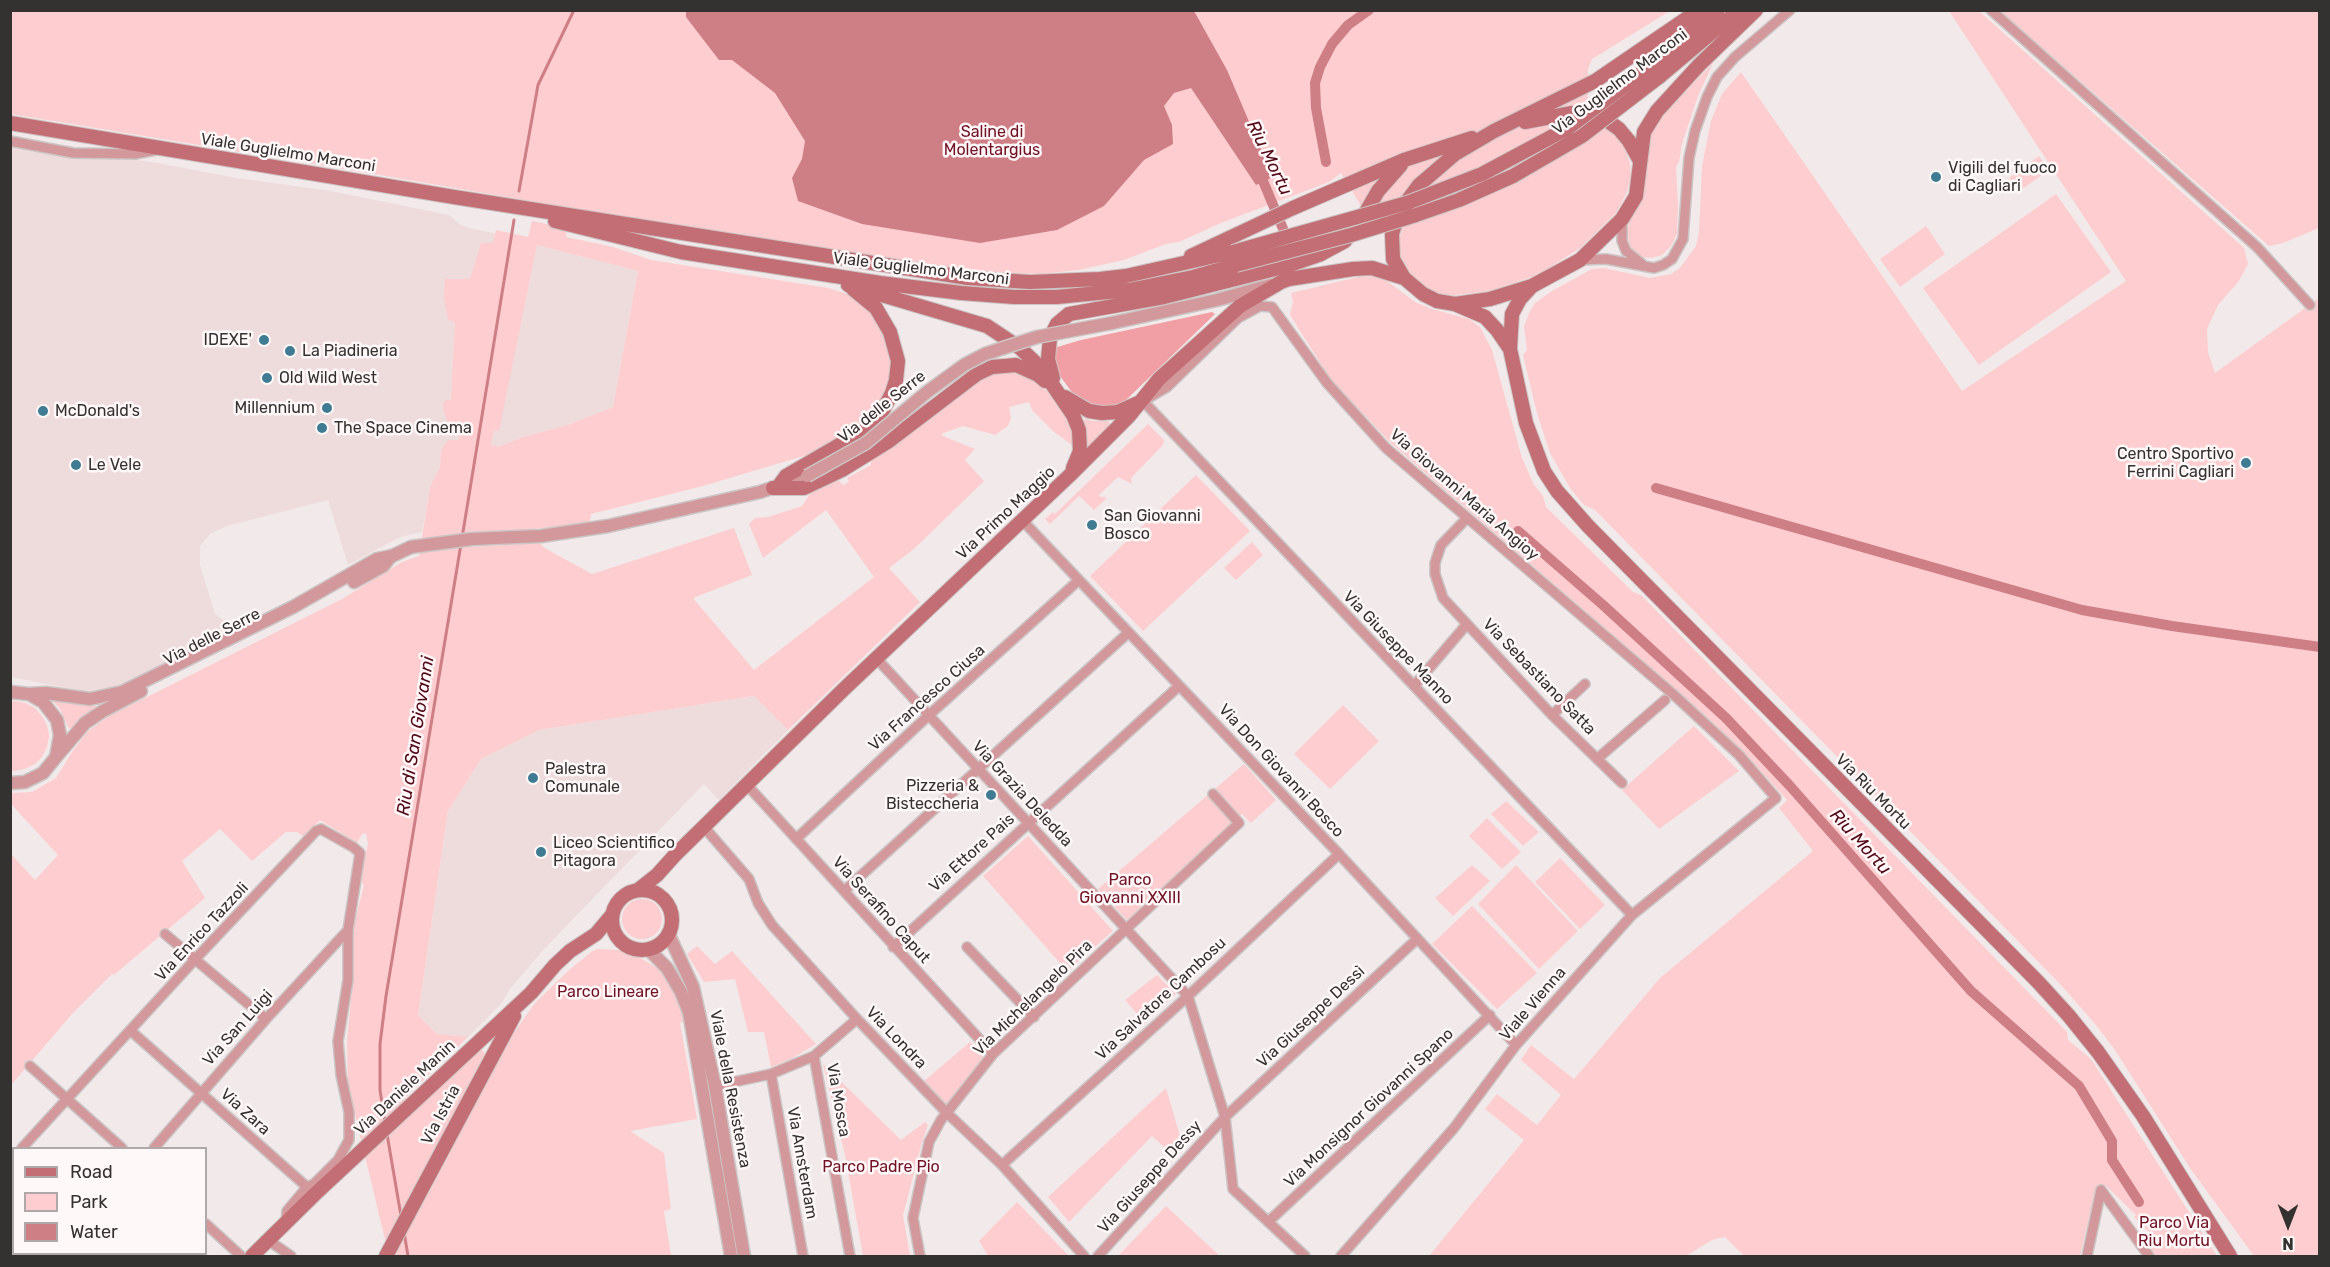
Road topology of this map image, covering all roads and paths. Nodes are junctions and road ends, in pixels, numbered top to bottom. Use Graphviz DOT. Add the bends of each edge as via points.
graph roads {
  1 [pos="1699,10"];
  2 [pos="1718,10"];
  3 [pos="1739,10"];
  4 [pos="1756,10"];
  5 [pos="1790,10"];
  6 [pos="1991,10"];
  7 [pos="1655,71"];
  8 [pos="10,123"];
  9 [pos="1494,131"];
  10 [pos="10,141"];
  11 [pos="162,149"];
  12 [pos="1639,159"];
  13 [pos="1404,160"];
  14 [pos="454,197"];
  15 [pos="1370,214"];
  16 [pos="1622,219"];
  17 [pos="1383,225"];
  18 [pos="1345,241"];
  19 [pos="681,252"];
  20 [pos="1235,258"];
  21 [pos="1580,260"];
  22 [pos="1173,266"];
  23 [pos="1647,268"];
  24 [pos="1404,278"];
  25 [pos="1285,280"];
  26 [pos="849,285"];
  27 [pos="1532,286"];
  28 [pos="1455,304"];
  29 [pos="2310,305"];
  30 [pos="1510,349"];
  31 [pos="1059,392"];
  32 [pos="1143,401"];
  33 [pos="1069,476"];
  34 [pos="776,488"];
  35 [pos="1466,519"];
  36 [pos="1022,520"];
  37 [pos="392,556"];
  38 [pos="1079,580"];
  39 [pos="1467,624"];
  40 [pos="1128,633"];
  41 [pos="877,659"];
  42 [pos="1585,684"];
  43 [pos="1179,686"];
  44 [pos="1414,686"];
  45 [pos="10,687"];
  46 [pos="21,693"];
  47 [pos="1665,700"];
  48 [pos="929,716"];
  49 [pos="1552,716"];
  50 [pos="56,758"];
  51 [pos="1597,759"];
  52 [pos="978,769"];
  53 [pos="10,783"];
  54 [pos="1622,783"];
  55 [pos="747,785"];
  56 [pos="1214,794"];
  57 [pos="1776,798"];
  58 [pos="1028,823"];
  59 [pos="704,827"];
  60 [pos="796,839"];
  61 [pos="1339,854"];
  62 [pos="668,863"];
  63 [pos="638,890"];
  64 [pos="844,891"];
  65 [pos="664,900"];
  66 [pos="612,915"];
  67 [pos="1632,915"];
  68 [pos="1126,929"];
  69 [pos="348,930"];
  70 [pos="668,933"];
  71 [pos="165,934"];
  72 [pos="1417,939"];
  73 [pos="622,942"];
  74 [pos="581,944"];
  75 [pos="893,947"];
  76 [pos="967,947"];
  77 [pos="649,950"];
  78 [pos="194,960"];
  79 [pos="531,993"];
  80 [pos="1188,996"];
  81 [pos="1490,1015"];
  82 [pos="1034,1017"];
  83 [pos="266,1019"];
  84 [pos="856,1019"];
  85 [pos="131,1031"];
  86 [pos="1516,1045"];
  87 [pos="993,1054"];
  88 [pos="814,1056"];
  89 [pos="30,1066"];
  90 [pos="771,1074"];
  91 [pos="716,1086"];
  92 [pos="201,1092"];
  93 [pos="67,1101"];
  94 [pos="947,1113"];
  95 [pos="1225,1117"];
  96 [pos="24,1147"];
  97 [pos="120,1147"];
  98 [pos="156,1147"];
  99 [pos="1002,1165"];
  100 [pos="307,1187"];
  101 [pos="286,1222"];
  102 [pos="1268,1222"];
  103 [pos="207,1225"];
  104 [pos="268,1240"];
  105 [pos="241,1257"];
  106 [pos="252,1257"];
  107 [pos="291,1257"];
  108 [pos="386,1257"];
  109 [pos="731,1257"];
  110 [pos="744,1257"];
  111 [pos="803,1257"];
  112 [pos="850,1257"];
  113 [pos="920,1257"];
  114 [pos="1084,1257"];
  115 [pos="1098,1257"];
  116 [pos="1305,1257"];
  117 [pos="1341,1257"];
  118 [pos="2086,1257"];
  119 [pos="2149,1257"];
  120 [pos="2230,1257"];
  1 -- 9 [label="main road" via="1595,81"];
  2 -- 7 [label="main road, Via Guglielmo Marconi"];
  3 -- 7 [label="main road, Via Guglielmo Marconi"];
  4 -- 12 [label="main road" via="1657,111 1644,132"];
  5 -- 23 [label="street" via="1735,57 1718,77 1707,97 1689,158 1683,239 1672,259"];
  6 -- 29 [label="street" via="2257,247"];
  7 -- 15 [label="main road, Via Guglielmo Marconi, bridge" via="1519,156 1431,195"];
  7 -- 17 [label="main road, Via Guglielmo Marconi, bridge" via="1582,136 1513,176 1459,200"];
  8 -- 11 [label="main road, Viale Guglielmo Marconi"];
  9 -- 12 [label="main road" via="1572,113 1601,116 1619,129"];
  9 -- 13 [label="main road"];
  9 -- 24 [label="main road" via="1434,171 1399,212 1392,234 1392,253"];
  10 -- 11 [label="street" via="73,153 135,154"];
  11 -- 14 [label="main road, Viale Guglielmo Marconi"];
  12 -- 16 [label="main road" via="1636,196"];
  13 -- 18 [label="main road"];
  13 -- 22 [label="main road"];
  14 -- 19 [label="main road, Viale Guglielmo Marconi"];
  14 -- 22 [label="main road, Viale Guglielmo Marconi" via="968,278 1030,282 1100,279"];
  15 -- 20 [label="main road, Viale Guglielmo Marconi, bridge"];
  16 -- 21 [label="main road"];
  16 -- 23 [label="street" via="1626,251"];
  17 -- 20 [label="main road, Viale Guglielmo Marconi, bridge"];
  18 -- 25 [label="main road" via="1310,268"];
  18 -- 31 [label="main road" via="1287,266 1164,297 1069,314 1057,324 1050,338 1048,359"];
  19 -- 20 [label="main road, Viale Guglielmo Marconi" via="880,283 1014,297 1129,290 1193,277"];
  19 -- 26 [label="main road"];
  20 -- 22 [label="main road, Viale Guglielmo Marconi"];
  21 -- 23 [label="street" via="1606,259"];
  21 -- 27 [label="main road"];
  24 -- 25 [label="main road, Via Primo Maggio" via="1372,268 1353,268"];
  24 -- 28 [label="main road, Via Riu Mortu" via="1423,294"];
  25 -- 32 [label="main road, Via Primo Maggio" via="1240,306 1213,329 1159,379"];
  25 -- 34 [label="street, Via delle Serre, bridge" via="1217,300 1037,337 985,354 927,392 866,443 807,476"];
  26 -- 31 [label="main road" via="987,326 1020,348"];
  26 -- 34 [label="main road" via="876,308 890,332 898,362 894,387 874,422 857,436 786,476"];
  27 -- 28 [label="main road" via="1490,299"];
  27 -- 30 [label="main road, Via Riu Mortu" via="1512,314"];
  28 -- 30 [label="main road, Via Riu Mortu" via="1485,317"];
  30 -- 120 [label="main road, Via Riu Mortu" via="1526,423 1544,471 1557,491 2069,1016 2138,1108"];
  31 -- 32 [label="main road" via="1089,411 1118,412"];
  31 -- 33 [label="main road" via="1079,430 1080,450"];
  31 -- 34 [label="main road" via="1038,375 1016,365 992,367 842,470 804,488"];
  32 -- 33 [label="main road, Via Primo Maggio"];
  32 -- 35 [label="street, Via Giovanni Maria Angioy" via="1167,387 1238,318 1260,306 1269,306 1327,383 1374,435"];
  32 -- 44 [label="street, Via Giuseppe Manno"];
  33 -- 36 [label="main road, Via Primo Maggio"];
  34 -- 37 [label="street, Via delle Serre" via="608,526 411,547"];
  35 -- 39 [label="street" via="1440,545 1435,574 1443,598"];
  35 -- 57 [label="street, Via Giovanni Maria Angioy" via="1674,695 1739,755"];
  36 -- 38 [label="street, Via Don Giovanni Bosco"];
  36 -- 41 [label="main road, Via Primo Maggio"];
  37 -- 46 [label="street, Via delle Serre" via="377,559 292,608 122,692 77,699"];
  37 -- 50 [label="street, Via delle Serre" via="383,566 299,612 103,711 85,723"];
  38 -- 40 [label="street, Via Don Giovanni Bosco"];
  38 -- 48 [label="street, Via Francesco Ciusa"];
  39 -- 44 [label="street, Via Sebastiano Satta"];
  39 -- 49 [label="street, Via Sebastiano Satta"];
  40 -- 43 [label="street, Via Don Giovanni Bosco"];
  40 -- 52 [label="street"];
  41 -- 48 [label="street, Via Grazia Deledda"];
  41 -- 55 [label="main road, Via Primo Maggio"];
  42 -- 49 [label="street"];
  43 -- 58 [label="street, Via Ettore Pais"];
  43 -- 61 [label="street, Via Don Giovanni Bosco"];
  44 -- 67 [label="street, Via Giuseppe Manno"];
  45 -- 46 [label="street"];
  46 -- 50 [label="street" via="43,702 57,720 60,743"];
  47 -- 51 [label="street"];
  48 -- 52 [label="street, Via Grazia Deledda"];
  48 -- 60 [label="street, Via Francesco Ciusa"];
  49 -- 51 [label="street, Via Sebastiano Satta"];
  50 -- 53 [label="street, Via delle Serre" via="35,779"];
  51 -- 54 [label="street, Via Sebastiano Satta"];
  52 -- 58 [label="street, Via Grazia Deledda"];
  52 -- 64 [label="street"];
  55 -- 59 [label="main road, Via Primo Maggio"];
  55 -- 60 [label="street, Via Serafino Caput"];
  56 -- 68 [label="street, Via Michelangelo Pira" via="1239,823"];
  57 -- 67 [label="street, Viale Vienna"];
  58 -- 68 [label="street, Via Grazia Deledda"];
  58 -- 75 [label="street, Via Ettore Pais"];
  59 -- 62 [label="main road, Via Primo Maggio"];
  59 -- 84 [label="street, Via Londra" via="749,879 772,926"];
  60 -- 64 [label="street, Via Serafino Caput"];
  61 -- 72 [label="street, Via Don Giovanni Bosco"];
  61 -- 80 [label="street, Via Salvatore Cambosu"];
  62 -- 63 [label="main road, Via Primo Maggio"];
  62 -- 65 [label="main road" via="662,881"];
  63 -- 65 [label="main road"];
  63 -- 66 [label="main road" via="621,898"];
  64 -- 75 [label="street, Via Serafino Caput"];
  65 -- 70 [label="main road" via="671,917"];
  66 -- 73 [label="main road" via="612,925"];
  66 -- 74 [label="main road, Via Daniele Manin"];
  67 -- 86 [label="street, Viale Vienna"];
  68 -- 80 [label="street, Via Grazia Deledda"];
  68 -- 82 [label="street, Via Michelangelo Pira"];
  69 -- 78 [label="street, Via Enrico Tazzoli" via="360,853 321,830"];
  69 -- 83 [label="street, Via San Luigi"];
  69 -- 100 [label="street" via="348,980 338,1041 349,1112 349,1140 338,1160"];
  70 -- 77 [label="main road"];
  70 -- 91 [label="street, Viale della Resistenza" via="693,987"];
  71 -- 78 [label="street"];
  72 -- 81 [label="street, Via Don Giovanni Bosco"];
  72 -- 95 [label="street, Via Giuseppe Dessì"];
  73 -- 74 [label="main road"];
  73 -- 77 [label="main road" via="631,948"];
  74 -- 79 [label="main road, Via Daniele Manin" via="555,964"];
  75 -- 87 [label="street, Via Serafino Caput"];
  76 -- 82 [label="street"];
  77 -- 109 [label="street, Viale della Resistenza" via="667,968 689,1012"];
  78 -- 83 [label="street"];
  78 -- 85 [label="street, Via Enrico Tazzoli"];
  79 -- 101 [label="main road, Via Daniele Manin"];
  79 -- 108 [label="main road, Via Istria" via="507,1027"];
  80 -- 95 [label="street, Via Grazia Deledda"];
  80 -- 99 [label="street, Via Salvatore Cambosu"];
  81 -- 86 [label="street, Via Don Giovanni Bosco"];
  81 -- 102 [label="street, Via Monsignor Giovanni Spano"];
  82 -- 87 [label="street, Via Michelangelo Pira"];
  83 -- 92 [label="street, Via San Luigi"];
  84 -- 88 [label="street"];
  84 -- 94 [label="street, Via Londra"];
  85 -- 92 [label="street, Via Zara"];
  85 -- 93 [label="street, Via Enrico Tazzoli"];
  86 -- 117 [label="street, Viale Vienna" via="1454,1128"];
  87 -- 94 [label="street, Via Michelangelo Pira"];
  88 -- 90 [label="street"];
  88 -- 112 [label="street, Via Mosca"];
  89 -- 93 [label="street"];
  90 -- 91 [label="street"];
  90 -- 111 [label="street, Via Amsterdam"];
  91 -- 110 [label="street, Viale della Resistenza"];
  92 -- 98 [label="street, Via San Luigi"];
  92 -- 100 [label="street, Via Zara"];
  93 -- 96 [label="street, Via Enrico Tazzoli"];
  93 -- 97 [label="street"];
  94 -- 99 [label="street, Via Londra"];
  94 -- 113 [label="street, Via Michelangelo Pira" via="929,1142 918,1188 913,1218"];
  95 -- 102 [label="street, Via Grazia Deledda" via="1233,1189"];
  95 -- 115 [label="street, Via Giuseppe Dessy"];
  99 -- 114 [label="street, Via Londra"];
  100 -- 101 [label="street" via="287,1211"];
  101 -- 104 [label="main road, Via Daniele Manin"];
  102 -- 116 [label="street, Via Grazia Deledda"];
  103 -- 105 [label="street"];
  104 -- 106 [label="main road, Via Daniele Manin"];
  104 -- 107 [label="street"];
  118 -- 119 [label="street" via="2101,1190"];
}
